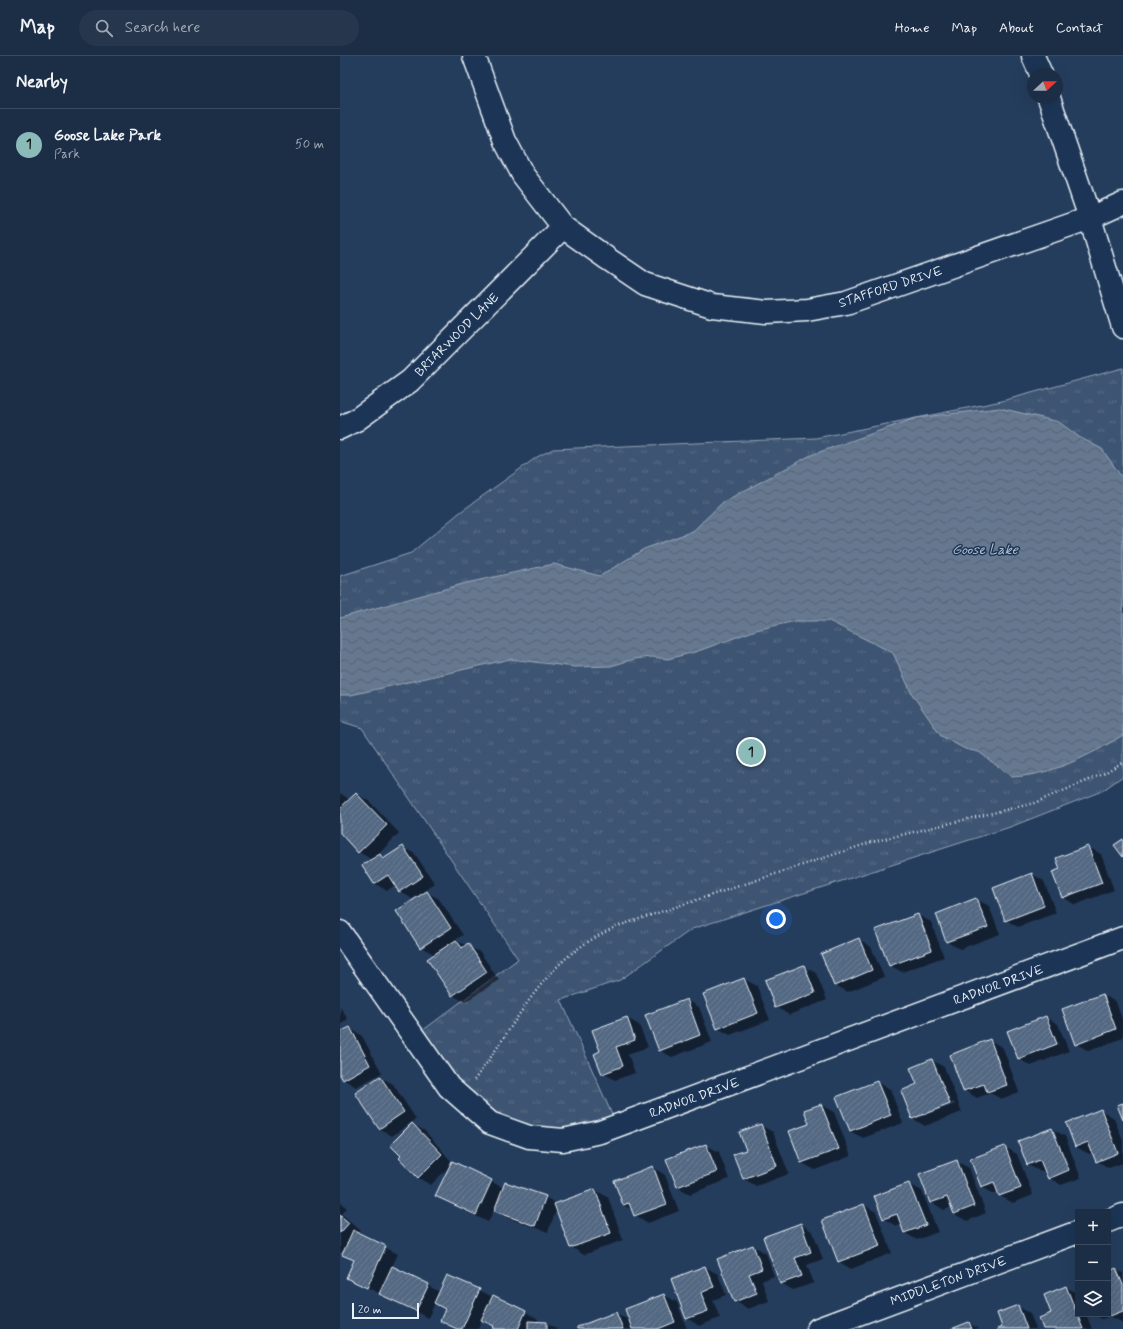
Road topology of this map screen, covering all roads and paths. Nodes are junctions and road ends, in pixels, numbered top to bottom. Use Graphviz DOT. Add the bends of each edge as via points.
graph roads {
  1 [pos="474,56"];
  2 [pos="1033,56"];
  3 [pos="1038,68"];
  4 [pos="1051,104"];
  5 [pos="1123,203"];
  6 [pos="1090,218"];
  7 [pos="562,227"];
  8 [pos="1123,327"];
  9 [pos="340,428"];
  10 [pos="1123,762"];
  11 [pos="340,932"];
  12 [pos="1123,938"];
  13 [pos="460,1098"];
  14 [pos="1123,1215"];
  15 [pos="1111,1219"];
  16 [pos="1075,1233"];
  17 [pos="818,1329"];
  1 -- 7 [label="street, STAFFORD DRIVE" via="505,141 523,175"];
  2 -- 3 [label="street"];
  4 -- 6 [label="street"];
  5 -- 6 [label="street, STAFFORD DRIVE"];
  6 -- 7 [label="street, STAFFORD DRIVE" via="846,303 807,310 766,312 712,306 645,284"];
  6 -- 8 [label="street"];
  7 -- 9 [label="street, BRIARWOOD LANE" via="410,381 356,420"];
  10 -- 13 [label="path" via="1101,775 1034,804 872,842 615,927 588,941 563,960 533,995 492,1058"];
  11 -- 13 [label="street, RADNOR DRIVE" via="449,1087"];
  12 -- 13 [label="street, RADNOR DRIVE" via="600,1132 563,1140 529,1137 490,1124"];
  14 -- 15 [label="street"];
  16 -- 17 [label="street, MIDDLETON DRIVE"];
}
